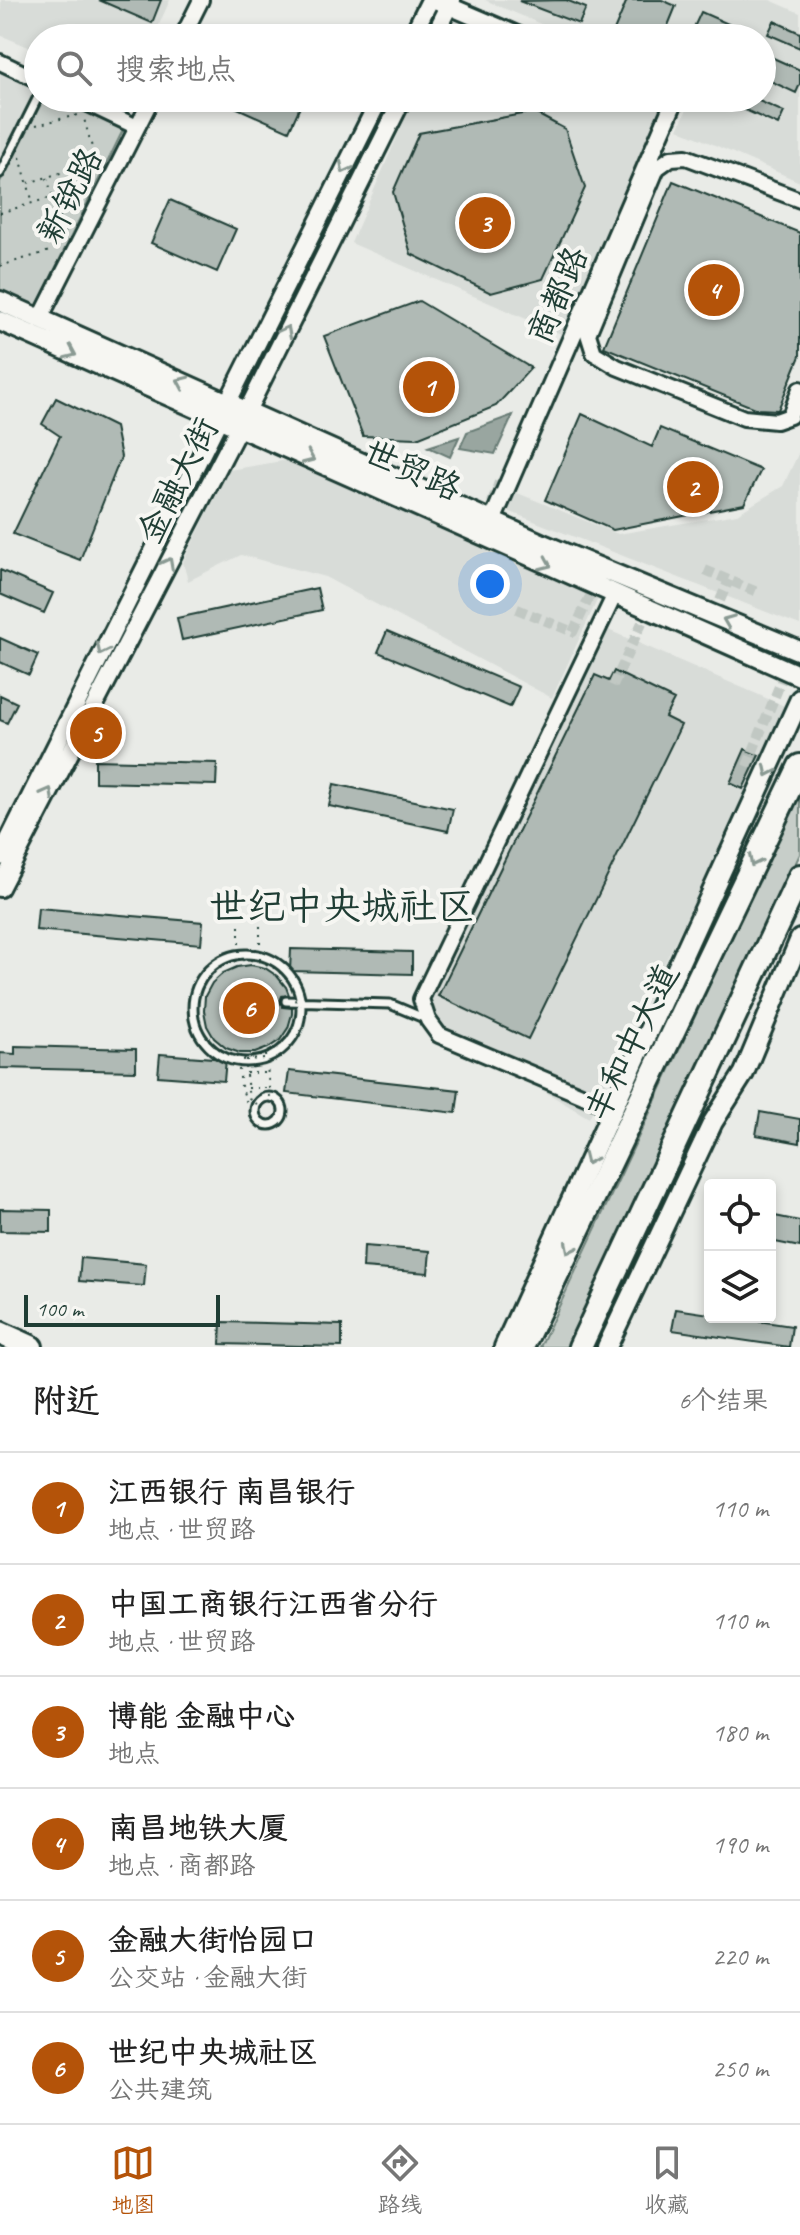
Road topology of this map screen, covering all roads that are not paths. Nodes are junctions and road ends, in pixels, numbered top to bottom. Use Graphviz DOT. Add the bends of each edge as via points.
graph roads {
  1 [pos="201,0"];
  2 [pos="441,1"];
  3 [pos="189,24"];
  4 [pos="422,24"];
  5 [pos="436,24"];
  6 [pos="493,24"];
  7 [pos="0,62"];
  8 [pos="24,73"];
  9 [pos="31,112"];
  10 [pos="105,112"];
  11 [pos="145,112"];
  12 [pos="373,112"];
  13 [pos="396,112"];
  14 [pos="670,112"];
  15 [pos="137,127"];
  16 [pos="0,173"];
  17 [pos="800,200"];
  18 [pos="0,301"];
  19 [pos="40,319"];
  20 [pos="0,321"];
  21 [pos="800,389"];
  22 [pos="222,410"];
  23 [pos="243,419"];
  24 [pos="492,521"];
  25 [pos="615,594"];
  26 [pos="800,651"];
  27 [pos="800,676"];
  28 [pos="800,699"];
  29 [pos="800,766"];
  30 [pos="0,857"];
  31 [pos="800,876"];
  32 [pos="0,888"];
  33 [pos="800,939"];
  34 [pos="286,1001"];
  35 [pos="302,1002"];
  36 [pos="428,1020"];
  37 [pos="256,1107"];
  38 [pos="612,1108"];
  39 [pos="0,1333"];
  40 [pos="31,1347"];
  41 [pos="504,1347"];
  42 [pos="522,1347"];
  43 [pos="580,1347"];
  44 [pos="607,1347"];
  1 -- 3 [label="street"];
  2 -- 4 [label="street"];
  2 -- 5 [label="street"];
  2 -- 6 [label="street"];
  7 -- 8 [label="street"];
  9 -- 16 [label="lane"];
  10 -- 15 [label="street"];
  11 -- 15 [label="street, 新锐路"];
  12 -- 22 [label="street, 金融大街, one-way"];
  23 -- 13 [label="street, 金融大街, one-way"];
  14 -- 24 [label="street, 商都路"];
  15 -- 19 [label="street, 新锐路"];
  17 -- 21 [label="street" via="686,157 671,158 657,168 588,334 594,353 617,367 744,418 776,421 790,416"];
  18 -- 19 [label="main road, 世贸路"];
  22 -- 19 [label="main road, 世贸路, one-way"];
  20 -- 22 [label="main road, 世贸路, one-way"];
  22 -- 23 [label="main road, 世贸路"];
  22 -- 30 [label="street, 金融大街, one-way"];
  23 -- 24 [label="main road, 世贸路"];
  23 -- 25 [label="main road, 世贸路, one-way"];
  32 -- 23 [label="street, 金融大街, one-way"];
  26 -- 24 [label="main road, 世贸路, one-way"];
  25 -- 27 [label="main road, 世贸路"];
  25 -- 36 [label="street" via="421,999"];
  28 -- 38 [label="main road, one-way"];
  29 -- 42 [label="main road, 丰和中大道, one-way"];
  31 -- 43 [label="main road"];
  33 -- 44 [label="main road" via="744,1073 713,1122"];
  34 -- 35 [label="lane"];
  35 -- 35 [label="lane" via="294,1037 264,1060 228,1059 212,1050 194,1018 199,982 224,959 241,954 274,960 292,978"];
  35 -- 36 [label="lane" via="390,1004"];
  36 -- 38 [label="street" via="439,1035"];
  37 -- 37 [label="lane" via="264,1098 277,1100 282,1108 278,1121 261,1123"];
  38 -- 41 [label="main road, one-way"];
  39 -- 40 [label="main road"];
}
